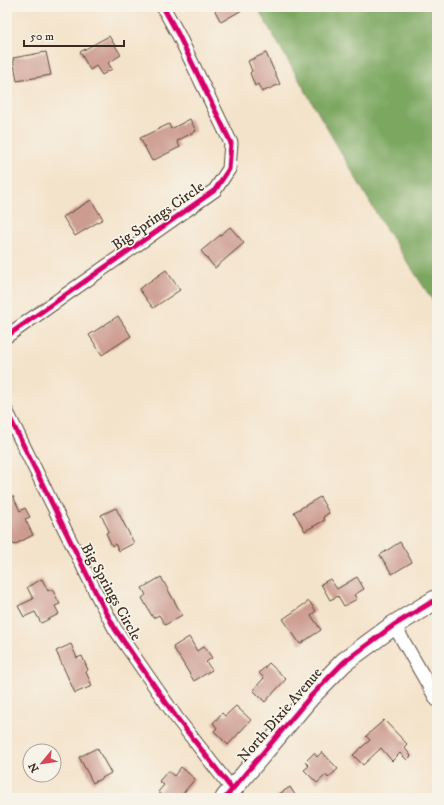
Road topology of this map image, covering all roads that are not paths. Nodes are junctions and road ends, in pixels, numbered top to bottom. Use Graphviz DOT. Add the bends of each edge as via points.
graph roads {
  1 [pos="163,7"];
  2 [pos="7,336"];
  3 [pos="7,412"];
  4 [pos="437,599"];
  5 [pos="394,626"];
  6 [pos="437,700"];
  7 [pos="228,794"];
  1 -- 2 [label="street, Big Springs Circle" via="231,143 229,169 215,190"];
  3 -- 7 [label="street, Big Springs Circle" via="115,629"];
  4 -- 5 [label="street, North Dixie Avenue"];
  5 -- 6 [label="street"];
  5 -- 7 [label="street, North Dixie Avenue" via="344,662 310,697"];
}
